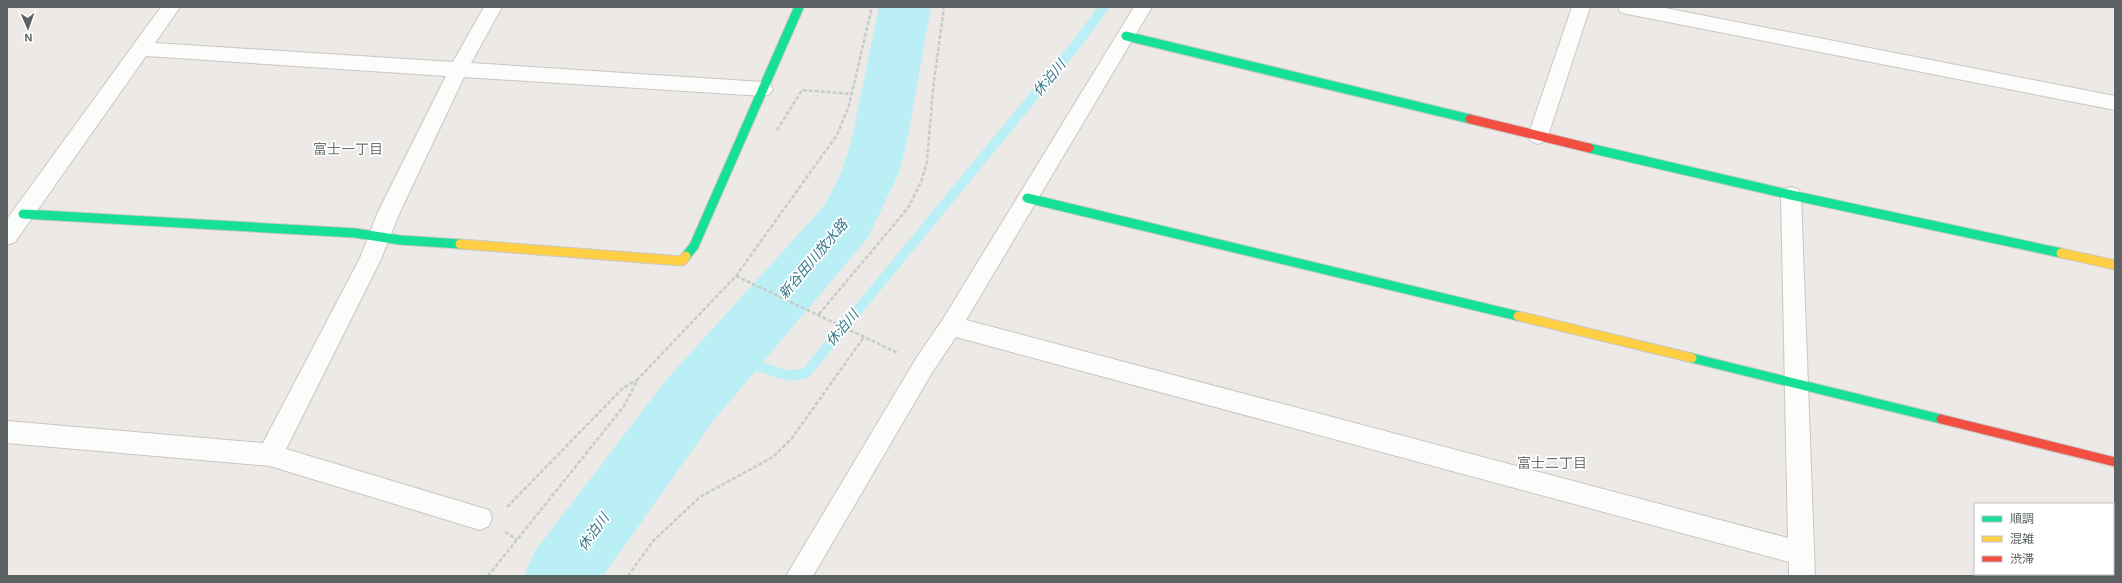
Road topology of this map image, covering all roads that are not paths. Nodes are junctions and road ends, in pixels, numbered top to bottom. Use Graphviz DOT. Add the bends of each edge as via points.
graph roads {
  1 [pos="171,7"];
  2 [pos="493,7"];
  3 [pos="799,7"];
  4 [pos="1143,7"];
  5 [pos="1581,7"];
  6 [pos="1627,7"];
  7 [pos="1126,36"];
  8 [pos="143,49"];
  9 [pos="459,68"];
  10 [pos="763,89"];
  11 [pos="2115,103"];
  12 [pos="1538,136"];
  13 [pos="1791,195"];
  14 [pos="1027,198"];
  15 [pos="23,214"];
  16 [pos="7,236"];
  17 [pos="379,237"];
  18 [pos="2115,266"];
  19 [pos="951,326"];
  20 [pos="1795,383"];
  21 [pos="7,432"];
  22 [pos="270,455"];
  23 [pos="2115,462"];
  24 [pos="480,518"];
  25 [pos="1801,565"];
  26 [pos="799,576"];
  1 -- 8 [label="street"];
  2 -- 9 [label="street"];
  3 -- 10 [label="street"];
  4 -- 7 [label="street"];
  5 -- 12 [label="street"];
  6 -- 11 [label="street"];
  7 -- 12 [label="street"];
  7 -- 14 [label="street"];
  8 -- 9 [label="street"];
  8 -- 15 [label="street"];
  9 -- 10 [label="street"];
  9 -- 17 [label="street"];
  10 -- 17 [label="street" via="694,246 682,261"];
  12 -- 13 [label="street"];
  13 -- 18 [label="street"];
  13 -- 20 [label="street"];
  14 -- 19 [label="street"];
  14 -- 20 [label="street"];
  15 -- 16 [label="street"];
  15 -- 17 [label="street" via="355,233"];
  17 -- 22 [label="street"];
  19 -- 25 [label="street"];
  19 -- 26 [label="street" via="925,364"];
  20 -- 23 [label="street"];
  20 -- 25 [label="street"];
  21 -- 22 [label="street"];
  22 -- 24 [label="street"];
}
